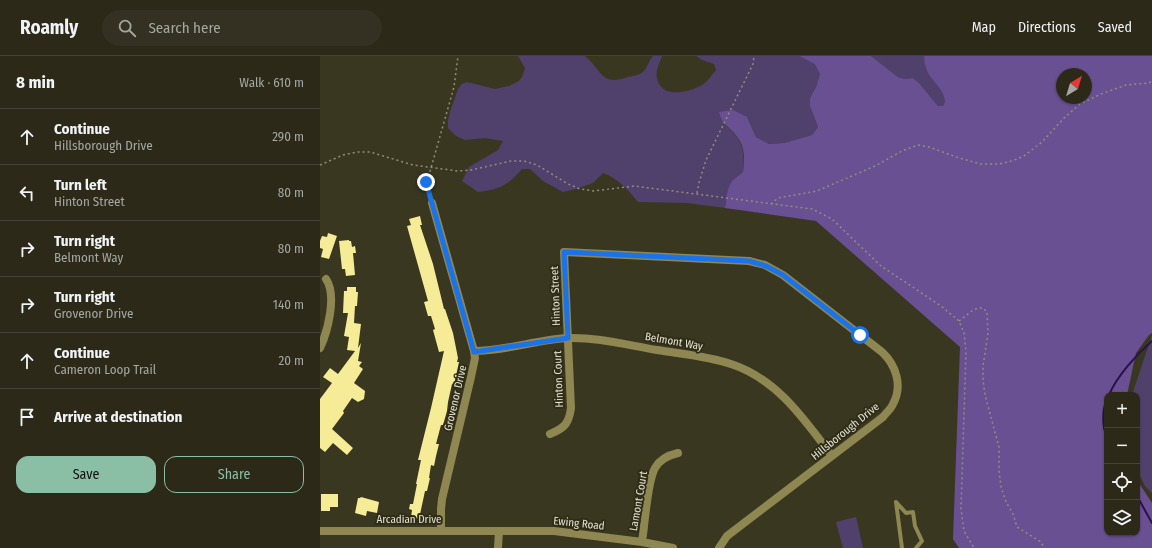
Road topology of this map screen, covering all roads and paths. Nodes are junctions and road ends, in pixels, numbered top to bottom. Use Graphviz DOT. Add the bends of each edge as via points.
graph roads {
  1 [pos="458,56"];
  2 [pos="754,56"];
  3 [pos="1152,81"];
  4 [pos="697,193"];
  5 [pos="432,203"];
  6 [pos="771,204"];
  7 [pos="564,252"];
  8 [pos="326,279"];
  9 [pos="958,321"];
  10 [pos="568,338"];
  11 [pos="320,348"];
  12 [pos="474,352"];
  13 [pos="550,434"];
  14 [pos="678,453"];
  15 [pos="832,456"];
  16 [pos="441,530"];
  17 [pos="320,531"];
  18 [pos="499,531"];
  19 [pos="642,542"];
  20 [pos="498,548"];
  21 [pos="673,548"];
  22 [pos="719,548"];
  23 [pos="902,548"];
  24 [pos="916,548"];
  25 [pos="1044,548"];
  1 -- 5 [label="path" via="454,87 426,182"];
  2 -- 4 [label="path" via="753,64 706,160"];
  3 -- 6 [label="path" via="1126,84 1080,104 1042,142 1024,156 1012,161 980,164 929,147 918,146 817,190 778,198"];
  5 -- 12 [label="street, Grovenor Drive"];
  7 -- 10 [label="street, Hinton Street"];
  7 -- 15 [label="street, Hillsborough Drive" via="749,261 783,275 889,358 897,374 898,389 893,404 883,416"];
  8 -- 11 [label="street" via="330,286 331,302"];
  9 -- 25 [label="path" via="978,308 983,308 986,312 988,334 983,380 999,447 1001,487 1017,527 1041,542"];
  10 -- 12 [label="street, Belmont Way"];
  10 -- 13 [label="street, Hinton Court" via="570,414 565,426"];
  10 -- 15 [label="street, Belmont Way" via="629,345 721,361 742,368 761,378 784,397"];
  12 -- 16 [label="street, Grovenor Drive" via="471,377 442,499"];
  14 -- 19 [label="street, Lamont Court" via="665,458 655,468"];
  15 -- 22 [label="street, Hillsborough Drive" via="726,536"];
  16 -- 17 [label="street, Arcadian Drive"];
  16 -- 18 [label="street, Arcadian Drive"];
  18 -- 19 [label="street, Ewing Road" via="559,531"];
  18 -- 20 [label="street"];
  19 -- 21 [label="street, Ewing Road"];
  23 -- 24 [label="lane" via="896,502 906,513 913,512 922,541"];
}
